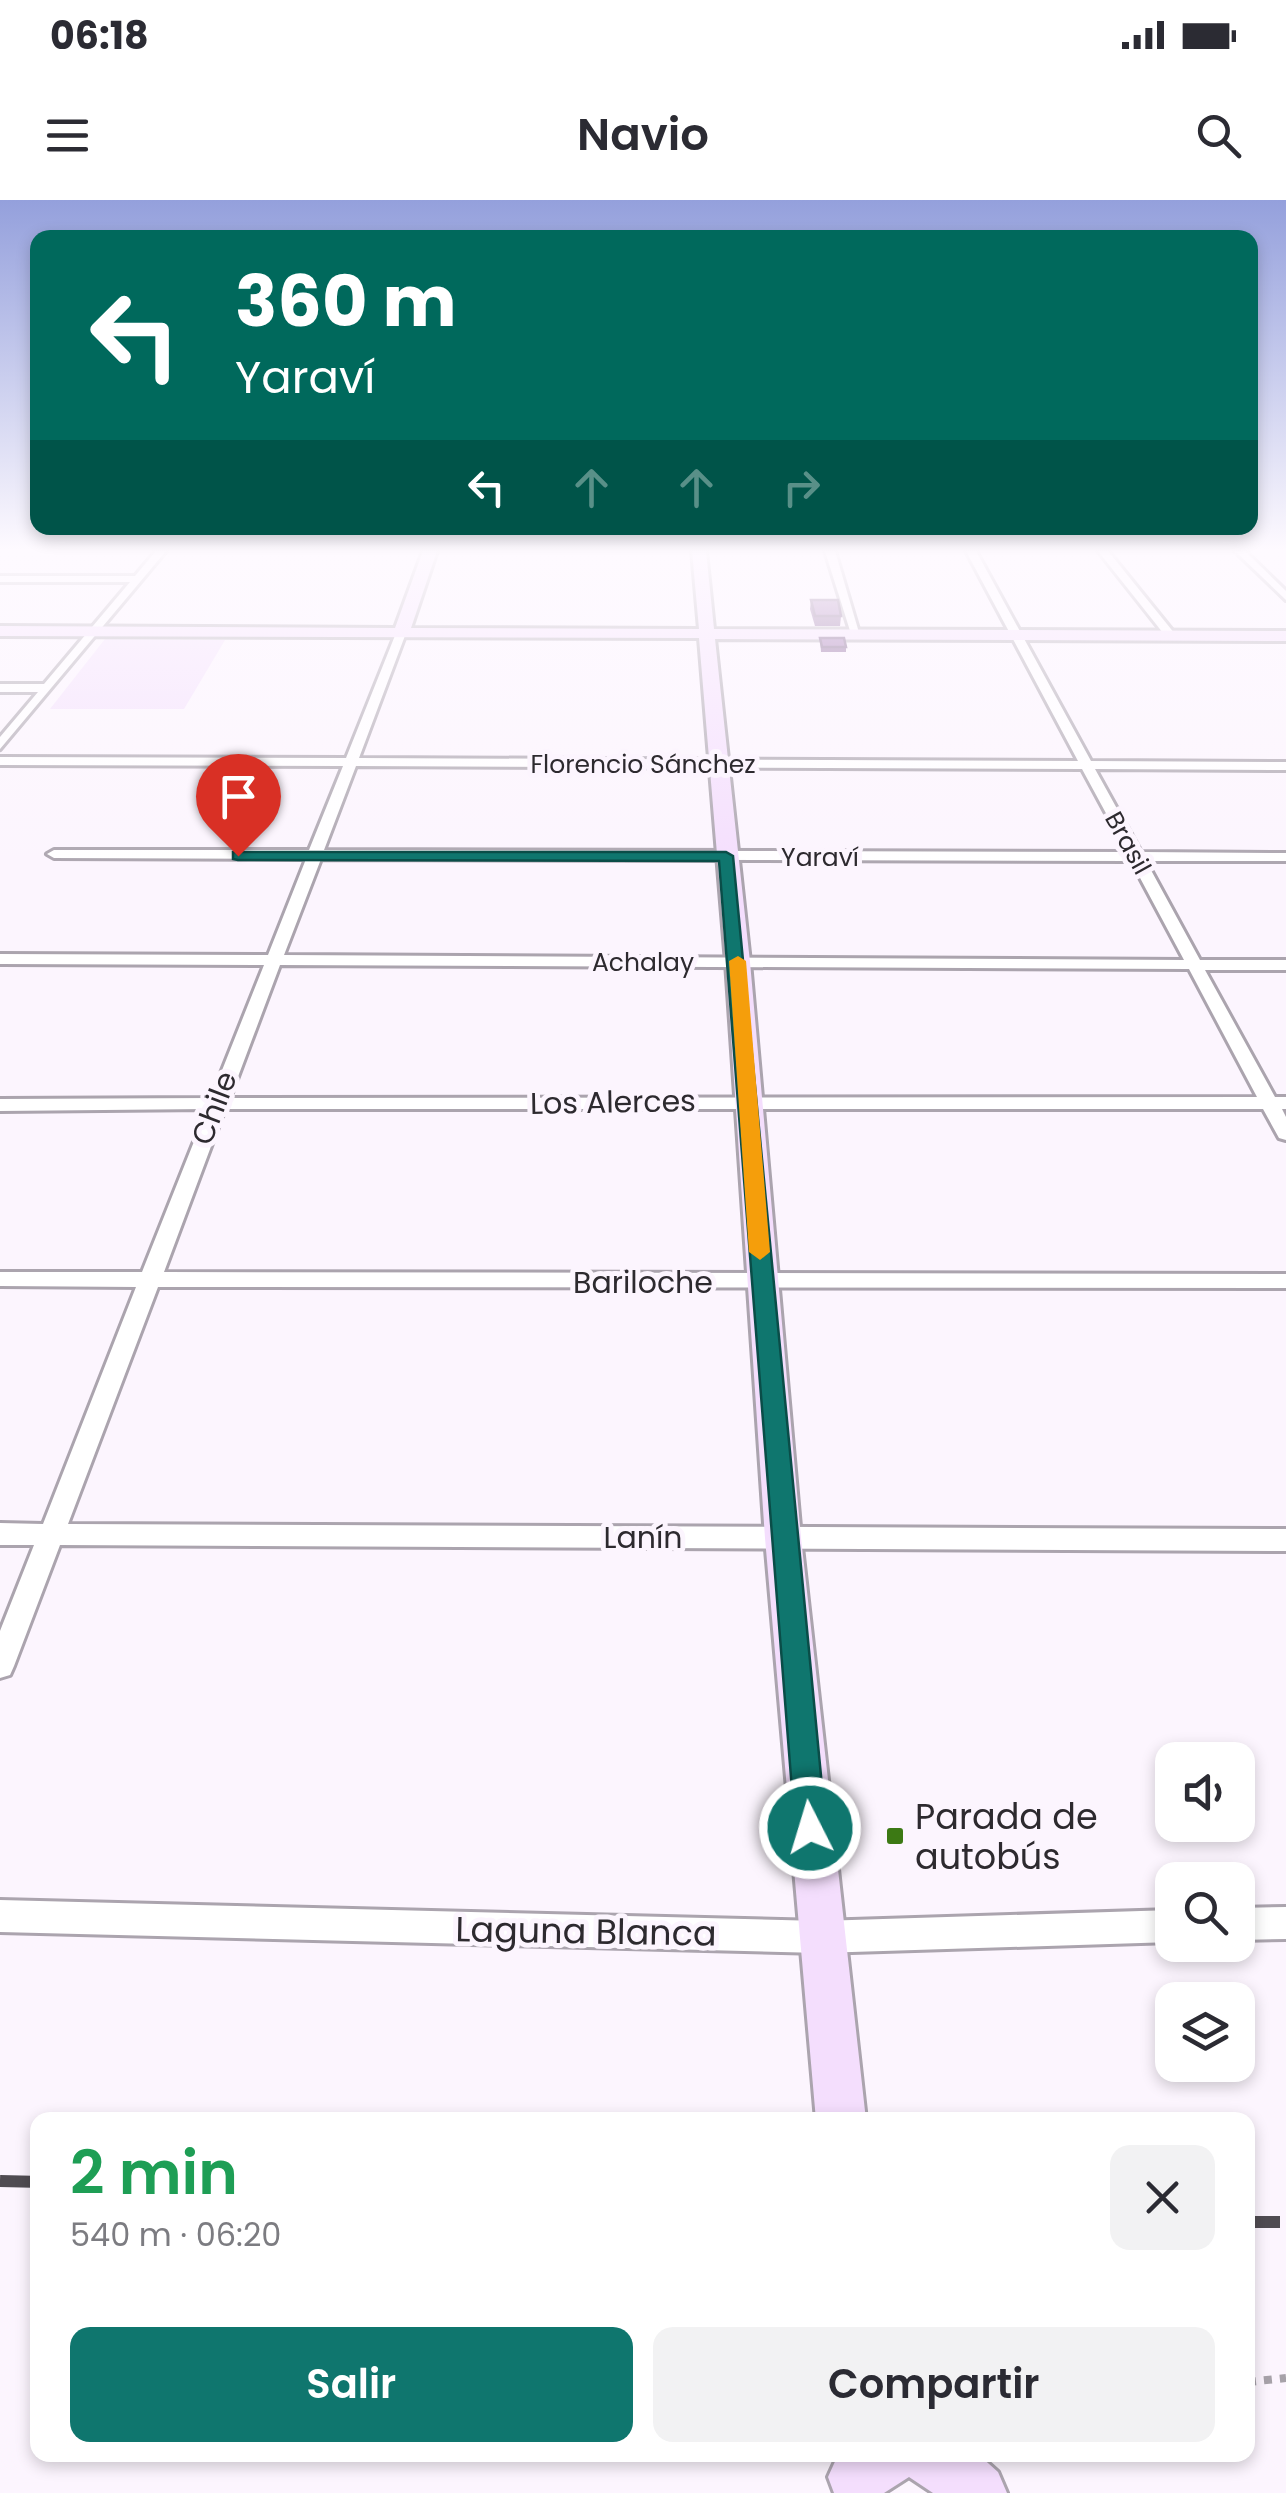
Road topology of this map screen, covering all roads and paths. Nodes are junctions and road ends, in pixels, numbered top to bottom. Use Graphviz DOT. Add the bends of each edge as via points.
graph roads {
  1 [pos="73,658"];
  2 [pos="391,658"];
  3 [pos="708,658"];
  4 [pos="1028,658"];
  5 [pos="0,688"];
  6 [pos="48,688"];
  7 [pos="0,745"];
  8 [pos="0,761"];
  9 [pos="348,762"];
  10 [pos="718,764"];
  11 [pos="1086,765"];
  12 [pos="1286,766"];
  13 [pos="54,854"];
  14 [pos="312,856"];
  15 [pos="726,856"];
  16 [pos="1134,857"];
  17 [pos="1286,857"];
  18 [pos="0,958"];
  19 [pos="271,961"];
  20 [pos="738,962"];
  21 [pos="1197,964"];
  22 [pos="1286,965"];
  23 [pos="746,1101"];
  24 [pos="1278,1103"];
  25 [pos="0,1105"];
  26 [pos="214,1106"];
  27 [pos="1286,1134"];
  28 [pos="0,1279"];
  29 [pos="147,1280"];
  30 [pos="1286,1281"];
  31 [pos="762,1282"];
  32 [pos="0,1534"];
  33 [pos="48,1534"];
  34 [pos="783,1538"];
  35 [pos="1286,1540"];
  36 [pos="0,1666"];
  37 [pos="0,1916"];
  38 [pos="1286,1923"];
  39 [pos="1255,1924"];
  40 [pos="1155,1927"];
  41 [pos="820,1937"];
  42 [pos="840,2112"];
  43 [pos="1286,2378"];
  44 [pos="1255,2381"];
  1 -- 6 [label="street"];
  2 -- 9 [label="street, Chile"];
  3 -- 10 [label="main road"];
  4 -- 11 [label="street, Brasil"];
  5 -- 6 [label="street"];
  6 -- 7 [label="street"];
  8 -- 9 [label="street, Florencio Sánchez"];
  9 -- 10 [label="street, Florencio Sánchez"];
  9 -- 14 [label="street, Chile"];
  10 -- 11 [label="street, Florencio Sánchez"];
  10 -- 15 [label="main road"];
  11 -- 12 [label="street, Florencio Sánchez"];
  11 -- 16 [label="street, Brasil"];
  13 -- 14 [label="street, Yaraví"];
  14 -- 15 [label="street, Yaraví"];
  14 -- 19 [label="street, Chile"];
  15 -- 16 [label="street, Yaraví"];
  15 -- 20 [label="main road"];
  16 -- 17 [label="street, Yaraví"];
  16 -- 21 [label="street, Brasil"];
  18 -- 19 [label="street, Achalay"];
  19 -- 20 [label="street, Achalay"];
  19 -- 26 [label="street, Chile"];
  20 -- 21 [label="street, Achalay"];
  20 -- 23 [label="main road"];
  21 -- 22 [label="street, Achalay"];
  21 -- 24 [label="street, Brasil"];
  23 -- 24 [label="street, Los Alerces"];
  23 -- 26 [label="street, Los Alerces"];
  23 -- 31 [label="main road"];
  24 -- 27 [label="street, Brasil"];
  25 -- 26 [label="street, Los Alerces"];
  26 -- 29 [label="street, Chile"];
  28 -- 29 [label="street, Bariloche"];
  29 -- 31 [label="street, Bariloche"];
  29 -- 33 [label="street, Chile"];
  30 -- 31 [label="street, Bariloche"];
  31 -- 34 [label="main road"];
  32 -- 33 [label="street, Lanín"];
  33 -- 34 [label="street, Lanín"];
  33 -- 36 [label="street, Chile"];
  34 -- 35 [label="street, Lanín"];
  34 -- 41 [label="main road"];
  37 -- 41 [label="street, Laguna Blanca"];
  38 -- 39 [label="street"];
  40 -- 41 [label="street, Laguna Blanca"];
  41 -- 42 [label="main road"];
  43 -- 44 [label="path"];
}
